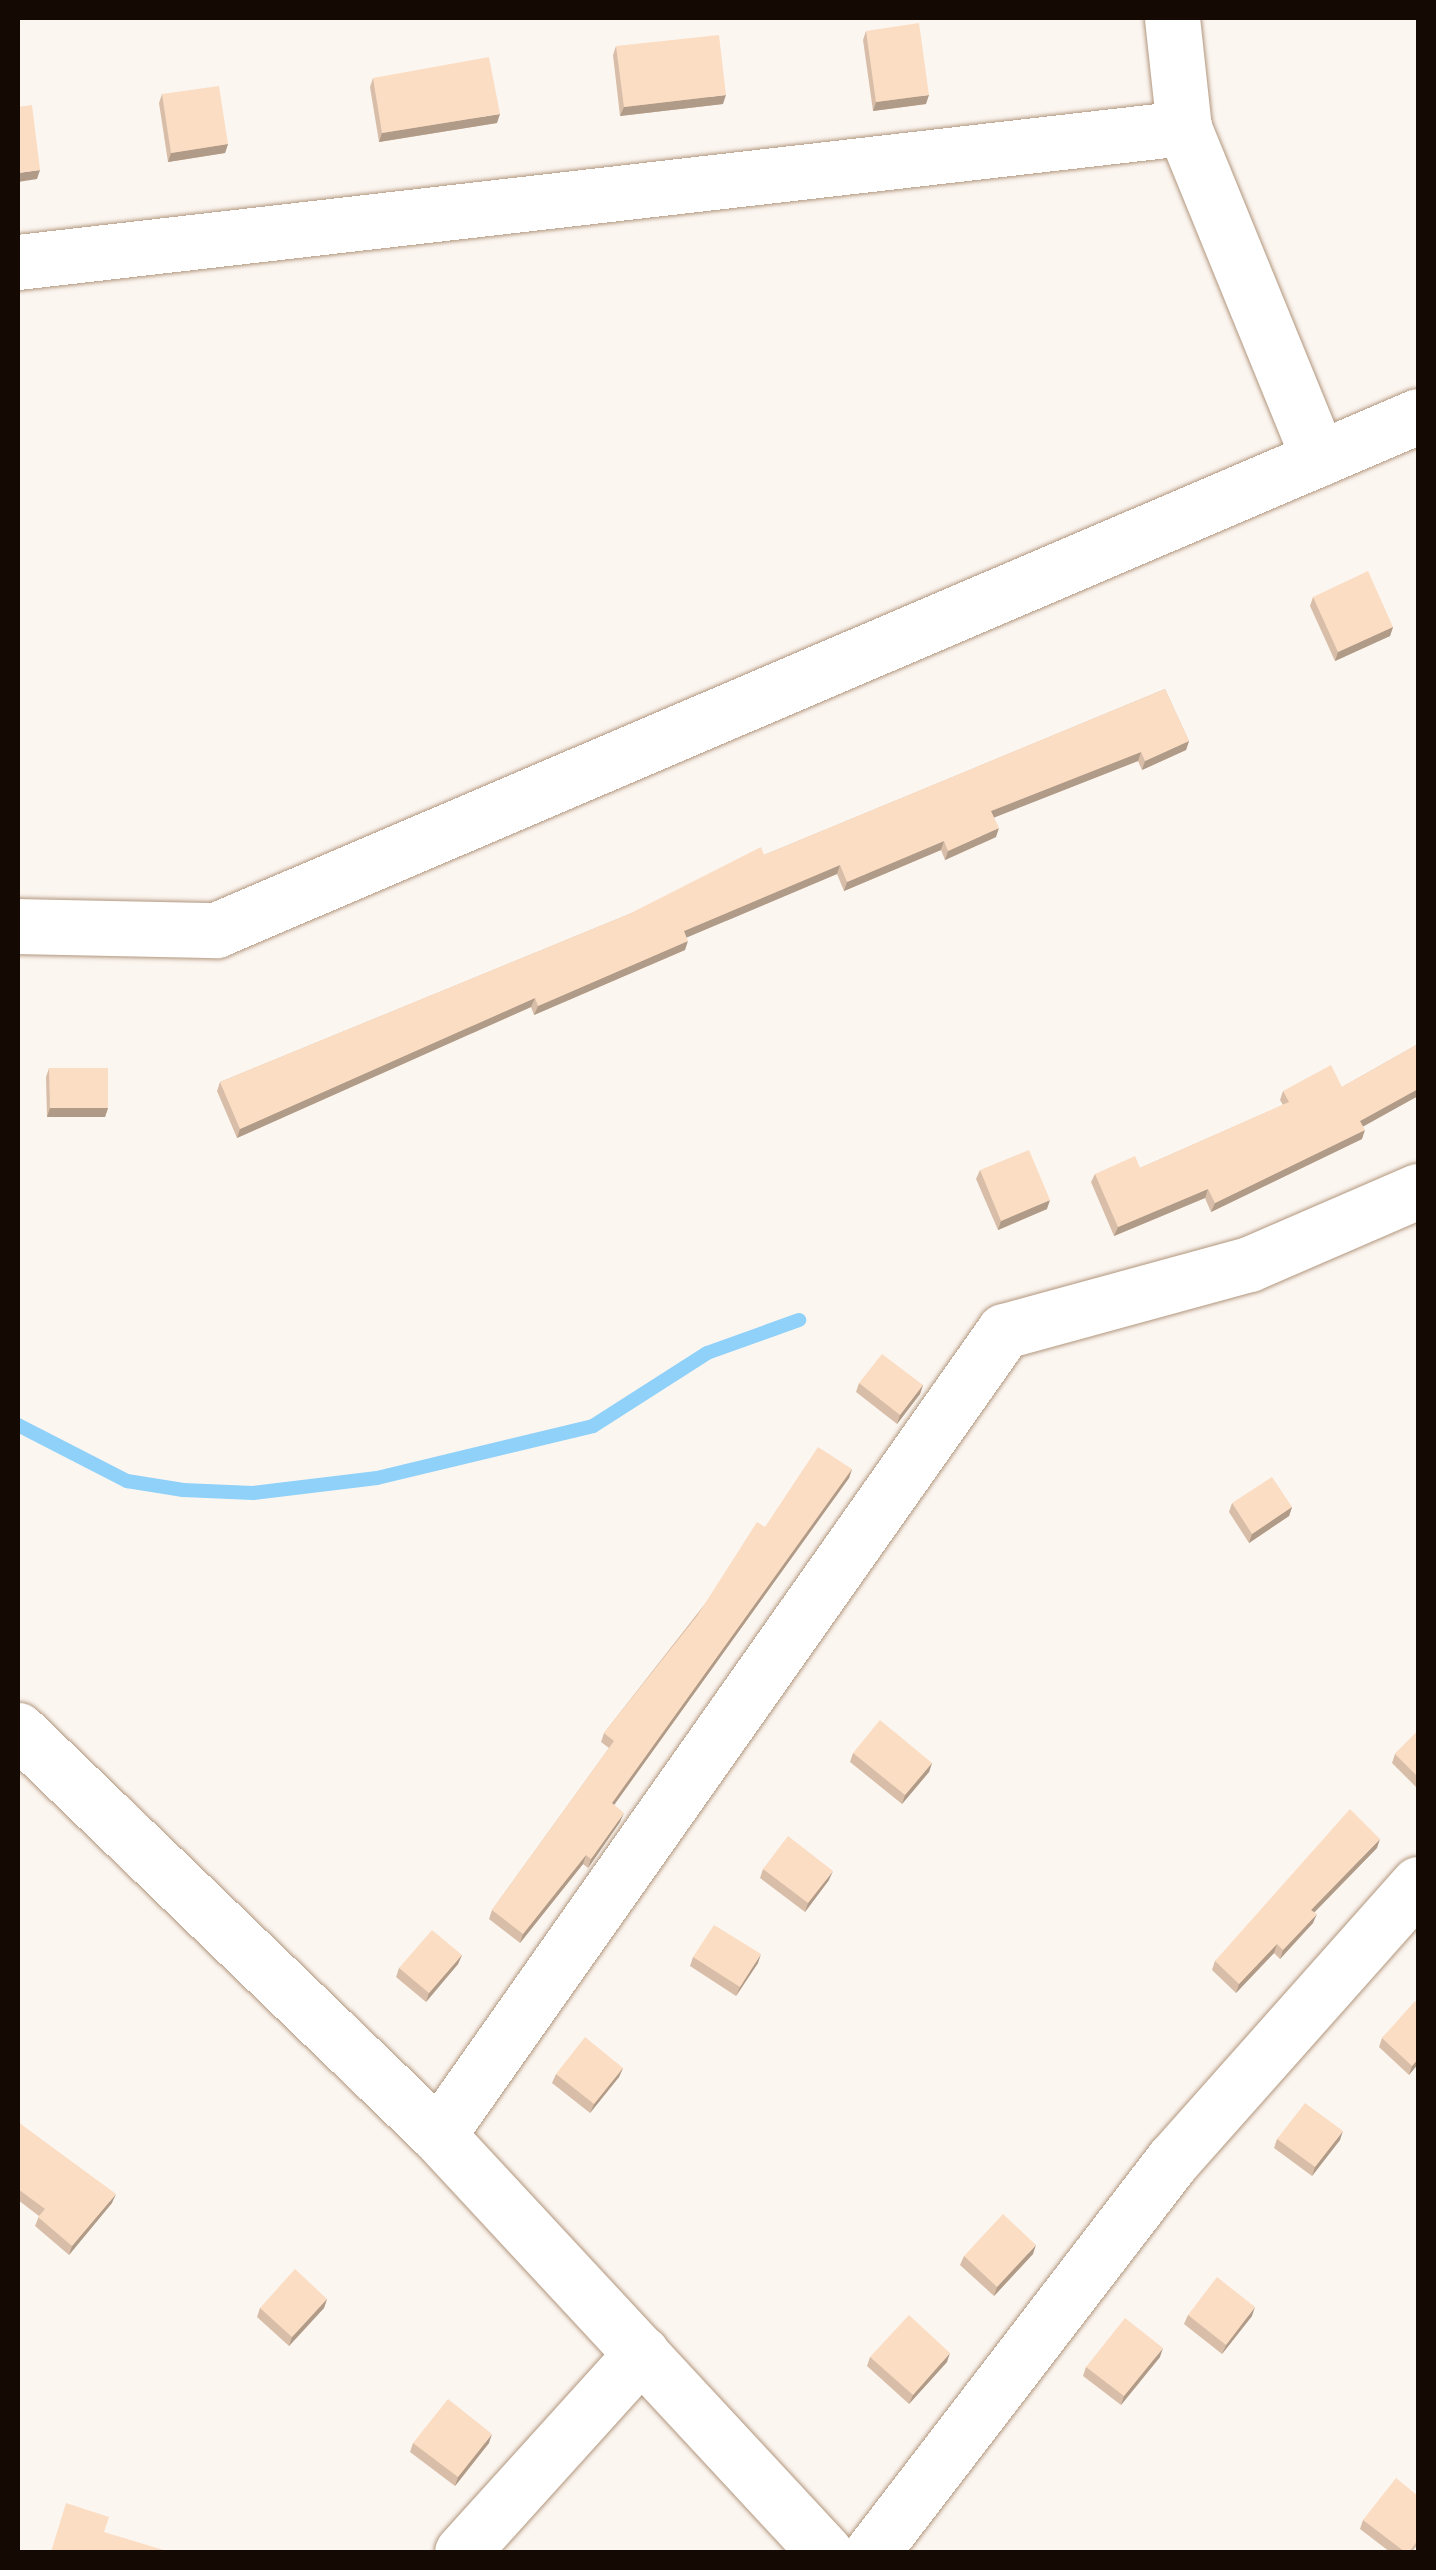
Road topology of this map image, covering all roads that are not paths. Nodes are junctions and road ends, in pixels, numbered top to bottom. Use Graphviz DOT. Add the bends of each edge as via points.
graph roads {
  1 [pos="1172,18"];
  2 [pos="1184,128"];
  3 [pos="18,262"];
  4 [pos="1418,416"];
  5 [pos="1319,458"];
  6 [pos="18,926"];
  7 [pos="1418,1191"];
  8 [pos="18,1730"];
  9 [pos="1418,1884"];
  10 [pos="438,2136"];
  11 [pos="642,2352"];
  12 [pos="462,2552"];
  13 [pos="826,2552"];
  14 [pos="872,2552"];
  1 -- 2 [label="street"];
  2 -- 3 [label="street"];
  2 -- 5 [label="street"];
  4 -- 5 [label="street"];
  5 -- 6 [label="street" via="216,930"];
  7 -- 10 [label="street" via="1249,1264 1004,1330"];
  8 -- 10 [label="street"];
  9 -- 14 [label="street" via="1172,2160"];
  10 -- 11 [label="street"];
  11 -- 12 [label="street"];
  11 -- 13 [label="street"];
}
